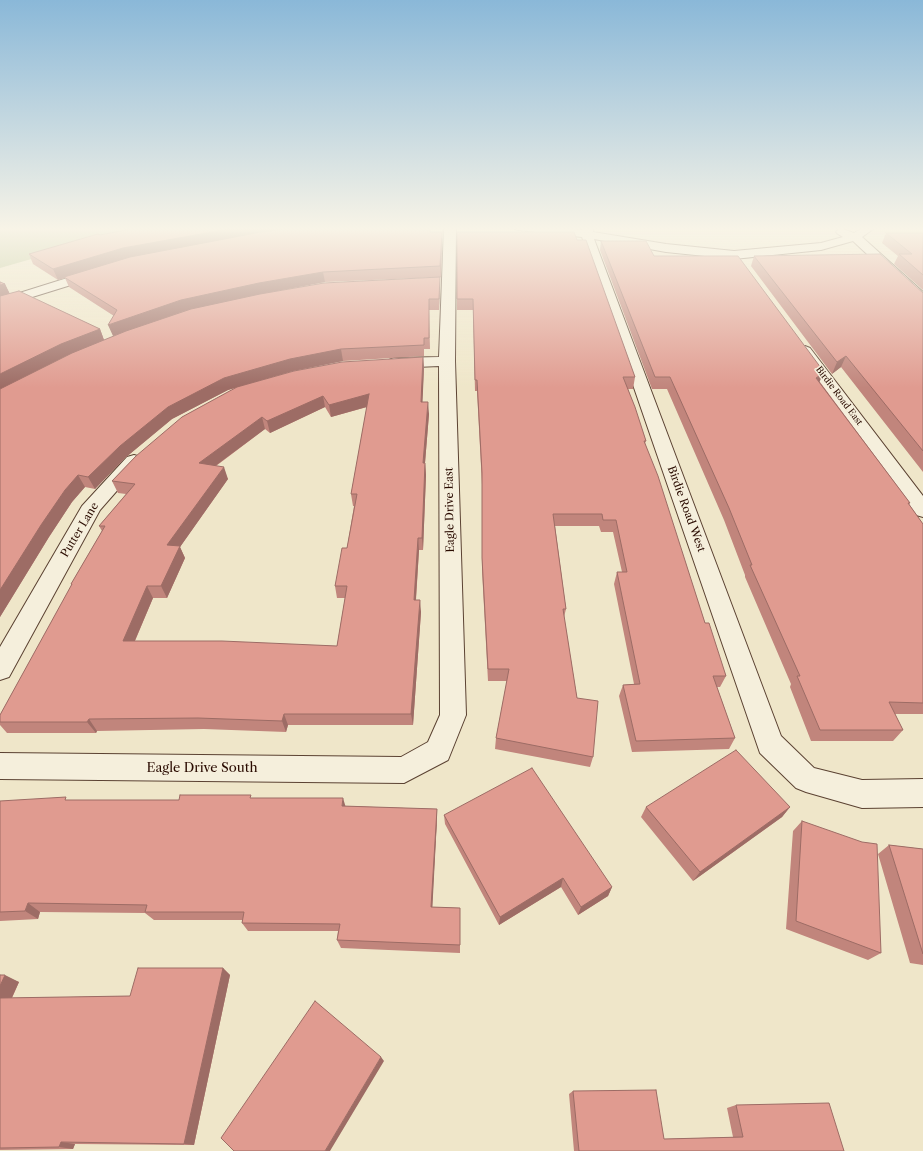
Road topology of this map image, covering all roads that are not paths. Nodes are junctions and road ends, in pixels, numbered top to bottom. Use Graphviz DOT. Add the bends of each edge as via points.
graph roads {
  1 [pos="72,281"];
  2 [pos="443,281"];
  3 [pos="605,281"];
  4 [pos="903,281"];
  5 [pos="923,299"];
  6 [pos="0,303"];
  7 [pos="795,338"];
  8 [pos="447,361"];
  9 [pos="374,364"];
  10 [pos="150,448"];
  11 [pos="923,510"];
  12 [pos="0,670"];
  13 [pos="0,766"];
  14 [pos="404,770"];
  15 [pos="923,793"];
  1 -- 6 [label="street"];
  2 -- 8 [label="street, Eagle Drive East"];
  3 -- 15 [label="street, Birdie Road West" via="770,744 806,779 862,794"];
  4 -- 5 [label="street"];
  7 -- 11 [label="street, Birdie Road East"];
  8 -- 9 [label="street"];
  8 -- 14 [label="street, Eagle Drive East" via="453,714 438,751"];
  10 -- 12 [label="street, Putter Lane" via="92,506"];
  13 -- 14 [label="street, Eagle Drive South"];
}
